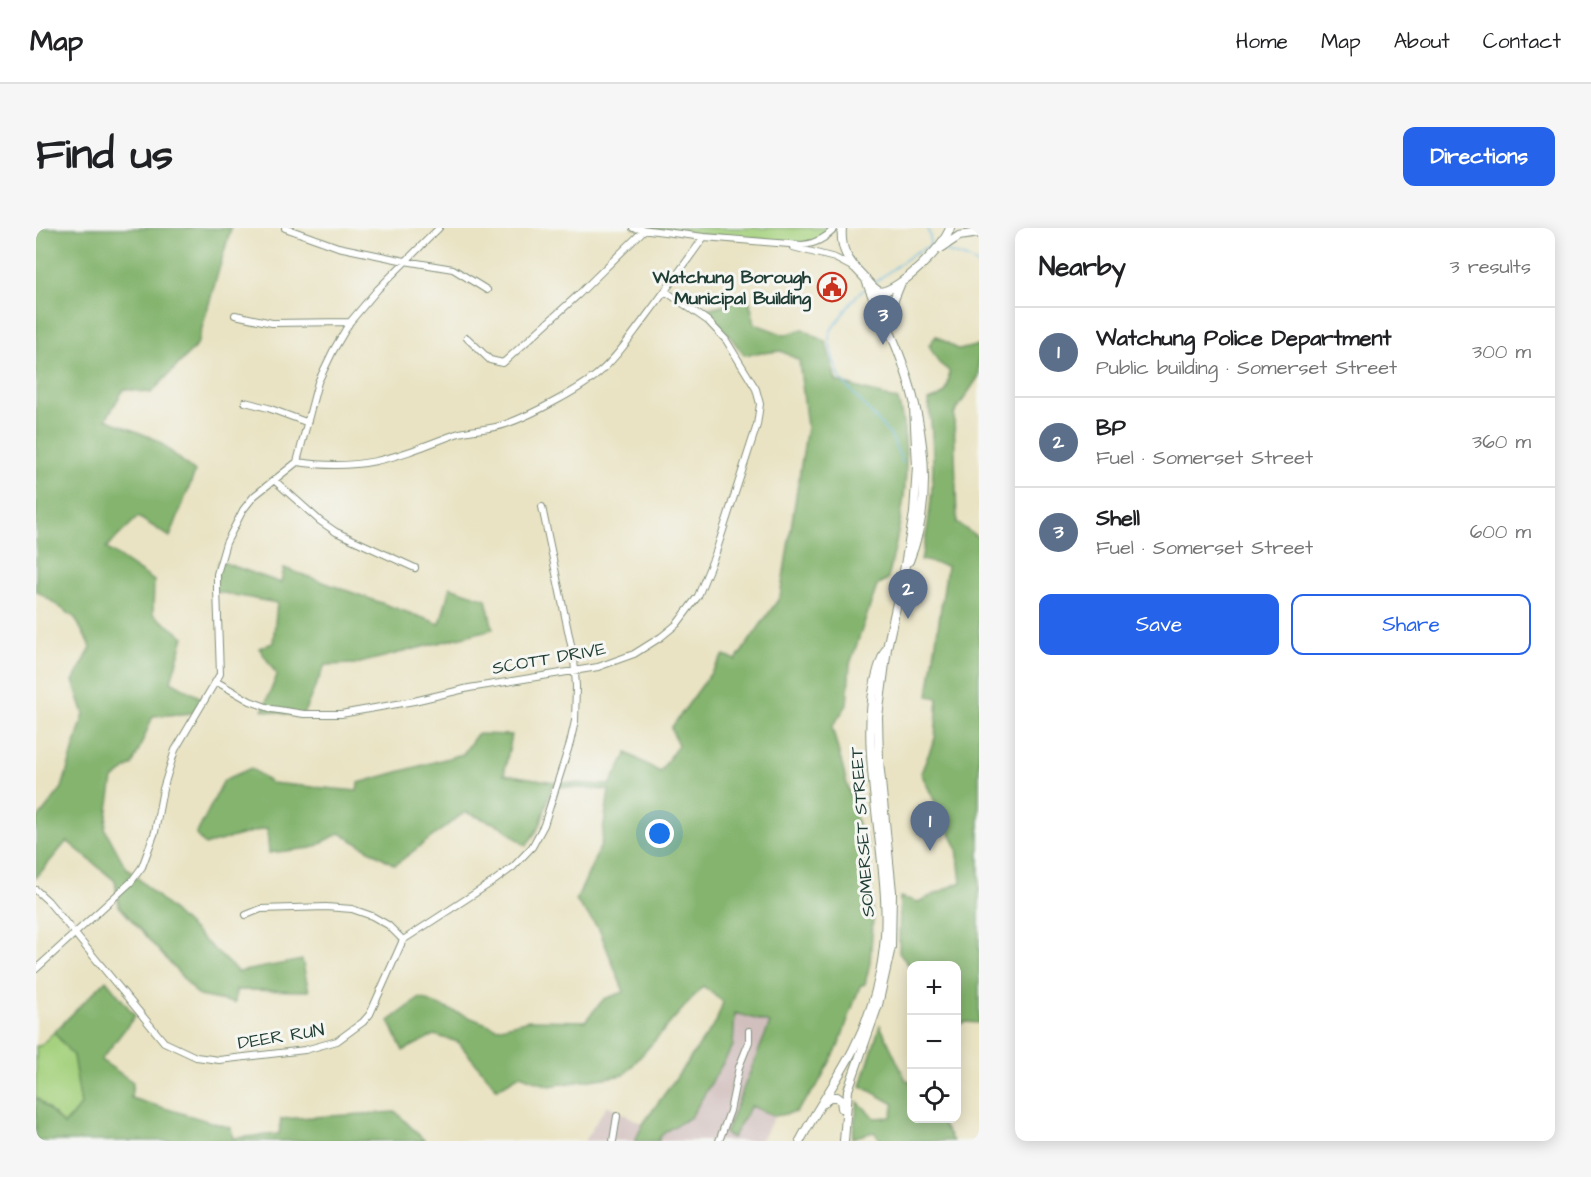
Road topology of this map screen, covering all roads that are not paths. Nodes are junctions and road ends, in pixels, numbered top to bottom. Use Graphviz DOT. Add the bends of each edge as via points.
graph roads {
  1 [pos="285,228"];
  2 [pos="439,228"];
  3 [pos="633,228"];
  4 [pos="835,228"];
  5 [pos="842,228"];
  6 [pos="950,228"];
  7 [pos="970,228"];
  8 [pos="643,231"];
  9 [pos="979,233"];
  10 [pos="704,237"];
  11 [pos="946,241"];
  12 [pos="784,244"];
  13 [pos="405,261"];
  14 [pos="855,269"];
  15 [pos="901,282"];
  16 [pos="487,290"];
  17 [pos="665,291"];
  18 [pos="873,291"];
  19 [pos="235,315"];
  20 [pos="350,322"];
  21 [pos="890,332"];
  22 [pos="467,338"];
  23 [pos="245,402"];
  24 [pos="306,423"];
  25 [pos="297,462"];
  26 [pos="274,480"];
  27 [pos="542,507"];
  28 [pos="415,568"];
  29 [pos="886,648"];
  30 [pos="576,671"];
  31 [pos="217,682"];
  32 [pos="36,890"];
  33 [pos="246,915"];
  34 [pos="75,934"];
  35 [pos="404,940"];
  36 [pos="36,969"];
  37 [pos="750,1032"];
  38 [pos="617,1116"];
  39 [pos="813,1118"];
  40 [pos="613,1141"];
  41 [pos="718,1141"];
  42 [pos="800,1141"];
  43 [pos="844,1141"];
  1 -- 13 [label="street" via="338,247"];
  2 -- 13 [label="street"];
  3 -- 8 [label="street"];
  4 -- 12 [label="street" via="813,243"];
  5 -- 14 [label="main road" via="843,250"];
  6 -- 11 [label="main road"];
  7 -- 9 [label="main road"];
  8 -- 10 [label="street"];
  8 -- 22 [label="street" via="504,363 490,360"];
  9 -- 11 [label="main road"];
  10 -- 12 [label="street"];
  10 -- 17 [label="street"];
  11 -- 15 [label="main road"];
  12 -- 14 [label="street" via="835,258"];
  13 -- 16 [label="street" via="453,269"];
  13 -- 20 [label="street"];
  14 -- 18 [label="main road, SOMERSET STREET"];
  15 -- 18 [label="main road" via="887,291"];
  15 -- 21 [label="main road, SOMERSET STREET" via="892,300"];
  17 -- 25 [label="street" via="601,371 523,416 366,464"];
  17 -- 30 [label="street, SCOTT DRIVE" via="708,321 726,340 756,389 760,404 757,425 698,596 677,624 634,654"];
  18 -- 21 [label="main road, SOMERSET STREET"];
  19 -- 20 [label="street" via="272,323"];
  20 -- 24 [label="street" via="318,382"];
  21 -- 29 [label="main road, SOMERSET STREET" via="914,407 917,482 904,572"];
  23 -- 24 [label="street"];
  24 -- 25 [label="street"];
  25 -- 26 [label="street"];
  26 -- 28 [label="street" via="336,532"];
  26 -- 31 [label="street" via="243,510 220,560 217,589 222,669"];
  27 -- 30 [label="street"];
  29 -- 39 [label="main road, SOMERSET STREET" via="876,676 871,732 885,896 882,960 873,1001 859,1037"];
  29 -- 43 [label="main road, SOMERSET STREET" via="878,747 892,892 891,941 881,998 846,1099"];
  30 -- 31 [label="street, SCOTT DRIVE" via="318,715 272,709"];
  30 -- 35 [label="street" via="574,721 564,762 544,825 532,847 494,882"];
  31 -- 34 [label="street" via="175,750 155,832 142,867"];
  32 -- 34 [label="street, DEER RUN"];
  33 -- 35 [label="street" via="261,909 352,909 381,921"];
  34 -- 35 [label="street, DEER RUN" via="164,1042 196,1057 219,1060 319,1048 346,1036 374,1006"];
  34 -- 36 [label="street"];
  37 -- 41 [label="street" via="730,1111"];
  38 -- 40 [label="street"];
  39 -- 42 [label="main road, SOMERSET STREET"];
  39 -- 43 [label="main road" via="829,1098 839,1098"];
}
